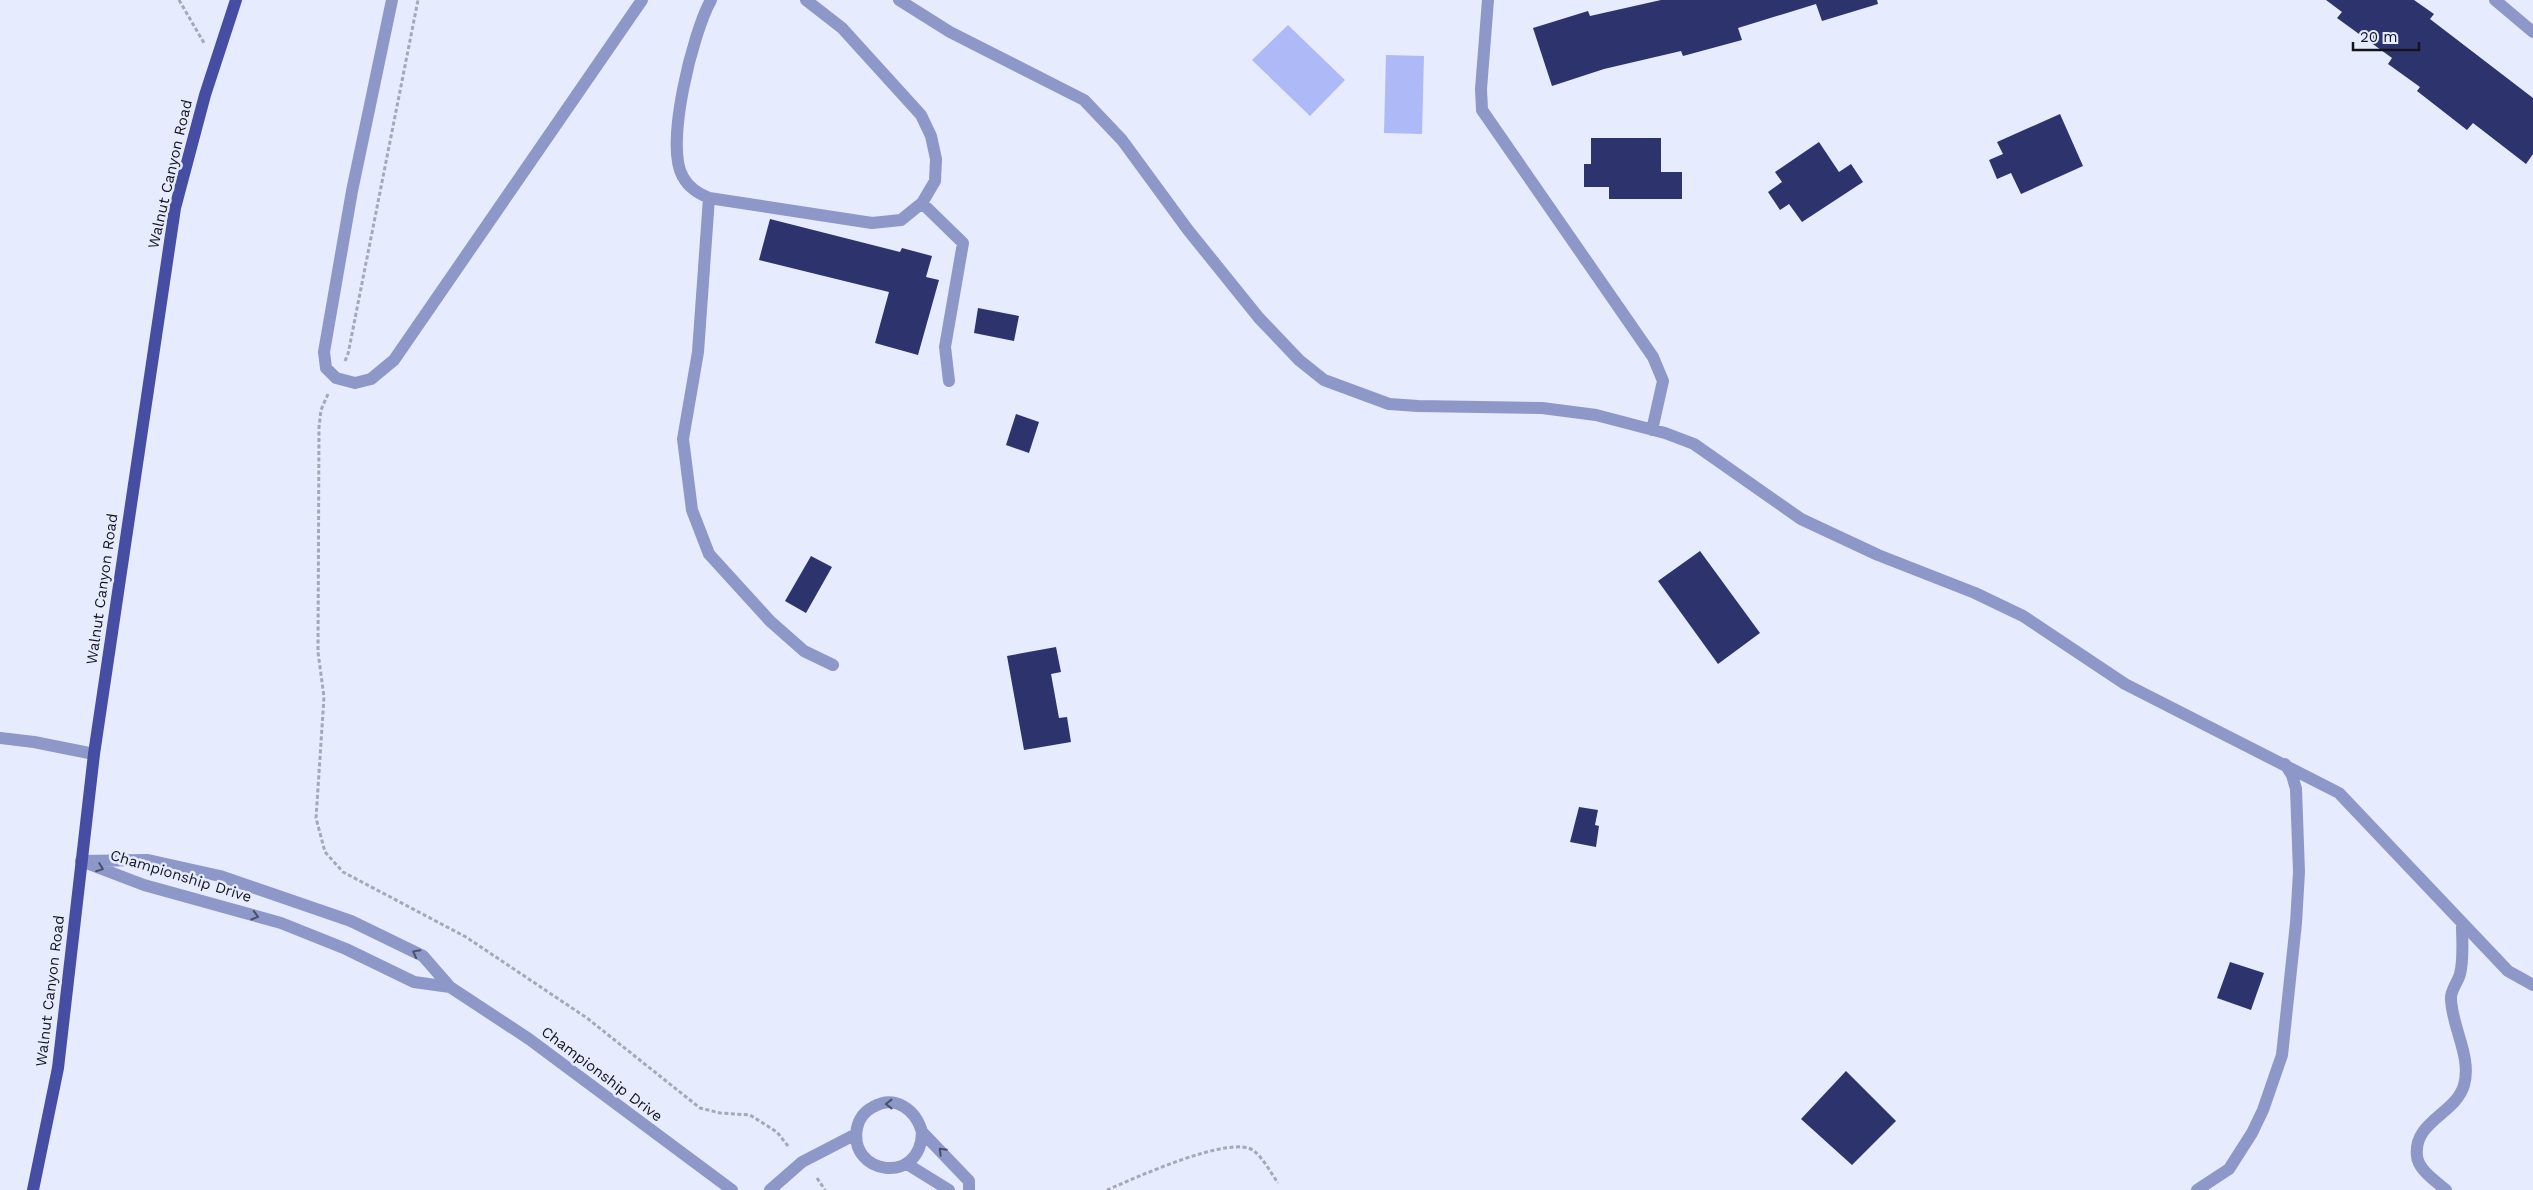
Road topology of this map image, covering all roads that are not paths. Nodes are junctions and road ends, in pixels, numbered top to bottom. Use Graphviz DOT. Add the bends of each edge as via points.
graph roads {
  1 [pos="236,0"];
  2 [pos="392,0"];
  3 [pos="642,0"];
  4 [pos="710,0"];
  5 [pos="806,0"];
  6 [pos="899,0"];
  7 [pos="1488,0"];
  8 [pos="2495,0"];
  9 [pos="2533,32"];
  10 [pos="709,198"];
  11 [pos="922,203"];
  12 [pos="949,381"];
  13 [pos="1652,430"];
  14 [pos="833,665"];
  15 [pos="0,738"];
  16 [pos="94,754"];
  17 [pos="2285,764"];
  18 [pos="81,861"];
  19 [pos="2462,924"];
  20 [pos="2533,985"];
  21 [pos="450,987"];
  22 [pos="922,1132"];
  23 [pos="856,1134"];
  24 [pos="907,1164"];
  25 [pos="33,1190"];
  26 [pos="732,1190"];
  27 [pos="770,1190"];
  28 [pos="950,1190"];
  29 [pos="970,1190"];
  30 [pos="2197,1190"];
  31 [pos="2446,1190"];
  1 -- 16 [label="main road, Walnut Canyon Road" via="215,62 175,208"];
  2 -- 3 [label="street" via="352,191 324,352 326,368 336,378 356,382 371,380 394,360"];
  4 -- 10 [label="street" via="688,60 676,159 691,188"];
  5 -- 11 [label="street" via="842,28 921,115 931,136 936,159 935,181"];
  6 -- 13 [label="street" via="950,32 1084,100 1122,140 1188,230 1259,318 1298,360 1324,380 1389,404 1542,408 1596,415"];
  7 -- 13 [label="street" via="1482,110 1653,357 1663,381"];
  8 -- 9 [label="street"];
  10 -- 11 [label="street" via="872,223 901,220"];
  10 -- 14 [label="street" via="698,352 683,439 692,510 709,554 770,621 804,651"];
  11 -- 12 [label="street" via="963,243 945,347"];
  13 -- 17 [label="street" via="1694,444 1814,526 2023,616 2125,684"];
  15 -- 16 [label="street"];
  16 -- 18 [label="main road, Walnut Canyon Road"];
  17 -- 19 [label="street" via="2339,793"];
  17 -- 30 [label="street" via="2296,789 2298,872 2282,1055 2252,1133 2229,1169"];
  18 -- 21 [label="street, Championship Drive, one-way" via="144,884 281,923 346,949 414,982"];
  21 -- 18 [label="street, Championship Drive, one-way" via="423,956 351,921 293,900 220,876 148,860"];
  18 -- 25 [label="main road, Walnut Canyon Road" via="58,1068"];
  19 -- 20 [label="street" via="2508,971"];
  19 -- 31 [label="street" via="2460,973 2450,998 2467,1071 2464,1088 2420,1136 2416,1156 2430,1176"];
  21 -- 26 [label="street, Championship Drive" via="529,1039"];
  22 -- 23 [label="street, one-way" via="913,1112 894,1102 882,1103 868,1110 858,1123"];
  22 -- 24 [label="street" via="920,1150"];
  29 -- 22 [label="street, one-way" via="969,1181 961,1171"];
  23 -- 24 [label="street" via="862,1154 869,1162 888,1169"];
  23 -- 27 [label="street" via="802,1162"];
  24 -- 28 [label="street"];
}
